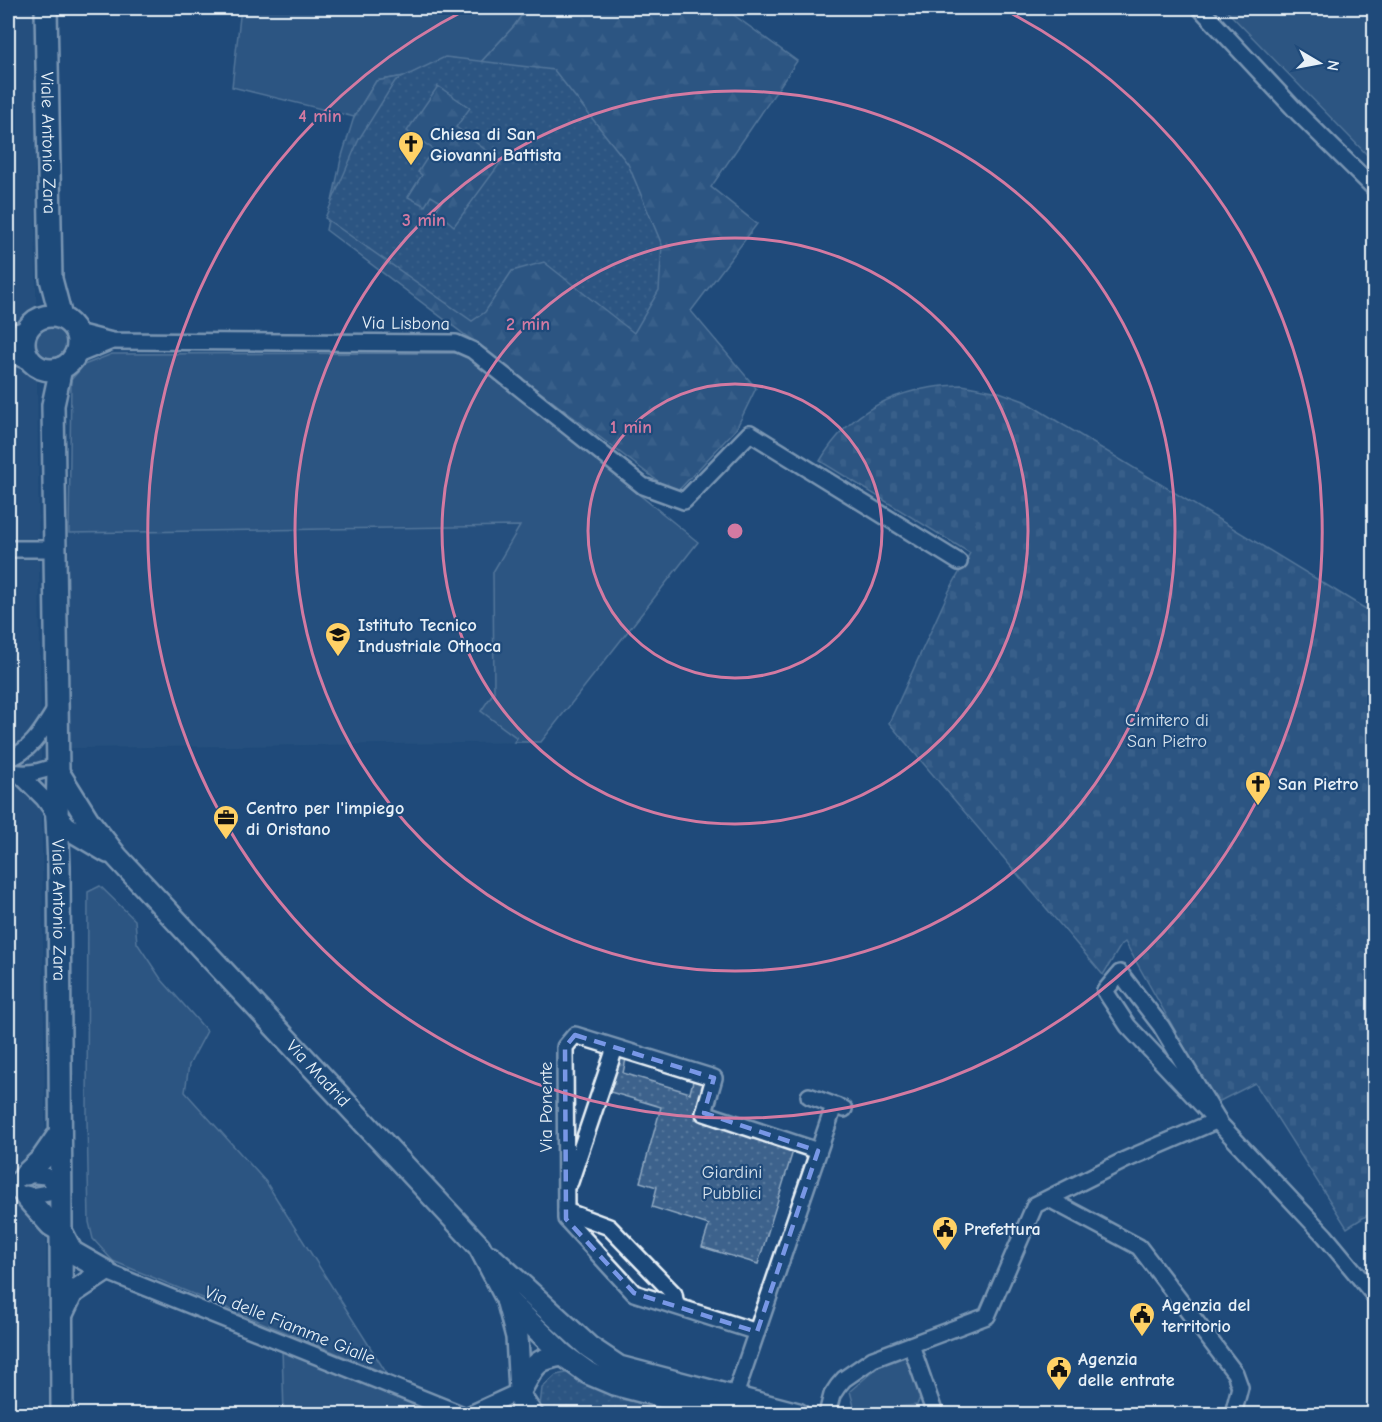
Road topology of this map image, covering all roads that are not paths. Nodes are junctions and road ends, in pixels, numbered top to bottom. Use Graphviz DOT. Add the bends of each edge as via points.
graph roads {
  1 [pos="46,8"];
  2 [pos="1200,8"];
  3 [pos="1374,188"];
  4 [pos="34,324"];
  5 [pos="77,332"];
  6 [pos="112,341"];
  7 [pos="8,353"];
  8 [pos="52,364"];
  9 [pos="8,549"];
  10 [pos="56,549"];
  11 [pos="959,562"];
  12 [pos="57,707"];
  13 [pos="8,759"];
  14 [pos="58,768"];
  15 [pos="13,772"];
  16 [pos="57,817"];
  17 [pos="94,845"];
  18 [pos="117,857"];
  19 [pos="59,866"];
  20 [pos="615,1048"];
  21 [pos="809,1096"];
  22 [pos="1218,1120"];
  23 [pos="60,1133"];
  24 [pos="818,1151"];
  25 [pos="26,1174"];
  26 [pos="60,1185"];
  27 [pos="14,1190"];
  28 [pos="566,1194"];
  29 [pos="1049,1199"];
  30 [pos="566,1211"];
  31 [pos="61,1231"];
  32 [pos="479,1246"];
  33 [pos="105,1271"];
  34 [pos="512,1276"];
  35 [pos="1374,1295"];
  36 [pos="507,1299"];
  37 [pos="676,1305"];
  38 [pos="62,1315"];
  39 [pos="757,1332"];
  40 [pos="911,1345"];
  41 [pos="557,1349"];
  42 [pos="619,1367"];
  43 [pos="520,1391"];
  44 [pos="731,1409"];
  45 [pos="62,1414"];
  46 [pos="461,1414"];
  47 [pos="470,1414"];
  48 [pos="518,1414"];
  49 [pos="535,1414"];
  50 [pos="798,1414"];
  51 [pos="827,1414"];
  52 [pos="935,1414"];
  53 [pos="1233,1414"];
  1 -- 4 [label="main road, Viale Antonio Zara" via="51,279"];
  2 -- 3 [label="street"];
  4 -- 5 [label="main road" via="68,320"];
  4 -- 8 [label="main road" via="24,346 27,355"];
  5 -- 6 [label="street, Via Lisbona"];
  5 -- 8 [label="main road" via="78,348"];
  6 -- 8 [label="street, Via Lisbona"];
  6 -- 11 [label="street, Via Lisbona" via="456,343 472,350 643,486 684,501 750,433"];
  7 -- 8 [label="street"];
  8 -- 10 [label="main road, Viale Antonio Zara"];
  9 -- 10 [label="street"];
  10 -- 12 [label="main road, Viale Antonio Zara"];
  12 -- 13 [label="street" via="31,746"];
  12 -- 14 [label="main road, Viale Antonio Zara"];
  14 -- 15 [label="street" via="37,774"];
  14 -- 16 [label="main road, Viale Antonio Zara"];
  14 -- 18 [label="main road, Via Madrid" via="88,820"];
  15 -- 16 [label="street" via="44,799"];
  16 -- 17 [label="main road, Via Madrid"];
  16 -- 19 [label="main road, Viale Antonio Zara"];
  17 -- 18 [label="main road, Via Madrid"];
  17 -- 19 [label="main road" via="75,847"];
  18 -- 32 [label="main road, Via Madrid"];
  19 -- 23 [label="main road, Viale Antonio Zara"];
  20 -- 24 [label="street, Via Ponente" via="714,1078 704,1113"];
  20 -- 28 [label="street"];
  20 -- 28 [label="street, Via Ponente" via="575,1035 565,1047"];
  21 -- 24 [label="street" via="839,1107"];
  22 -- 22 [label="street" via="1128,1026 1105,991 1120,974 1161,1026"];
  22 -- 29 [label="street" via="1125,1160"];
  22 -- 35 [label="street"];
  23 -- 25 [label="main road"];
  23 -- 26 [label="main road, Viale Antonio Zara"];
  24 -- 39 [label="street"];
  25 -- 26 [label="street" via="45,1176"];
  25 -- 27 [label="street"];
  26 -- 27 [label="street" via="48,1193"];
  26 -- 31 [label="main road, Viale Antonio Zara"];
  27 -- 31 [label="main road"];
  28 -- 30 [label="street, Via Ponente"];
  29 -- 40 [label="street" via="1035,1205 987,1316"];
  29 -- 53 [label="street" via="1139,1247 1235,1373 1239,1397"];
  30 -- 37 [label="street" via="609,1227 674,1294"];
  30 -- 37 [label="street" via="566,1219 634,1293"];
  31 -- 33 [label="main road" via="72,1252"];
  31 -- 38 [label="main road, Viale Antonio Zara"];
  32 -- 34 [label="main road"];
  32 -- 36 [label="main road, Via Madrid"];
  33 -- 38 [label="main road" via="72,1293"];
  33 -- 46 [label="street, Via delle Fiamme Gialle"];
  34 -- 41 [label="main road" via="552,1325"];
  34 -- 42 [label="main road" via="589,1347"];
  36 -- 41 [label="main road"];
  36 -- 43 [label="main road" via="516,1337"];
  37 -- 39 [label="street"];
  38 -- 45 [label="main road, Viale Antonio Zara"];
  39 -- 44 [label="street"];
  40 -- 51 [label="street" via="873,1359 844,1379 832,1395"];
  40 -- 52 [label="street"];
  41 -- 42 [label="main road" via="563,1340 598,1363"];
  41 -- 43 [label="main road" via="534,1366"];
  41 -- 44 [label="main road" via="588,1373 614,1384"];
  42 -- 44 [label="main road"];
  43 -- 47 [label="street"];
  43 -- 48 [label="street"];
  43 -- 49 [label="street"];
  44 -- 50 [label="main road"];
}
